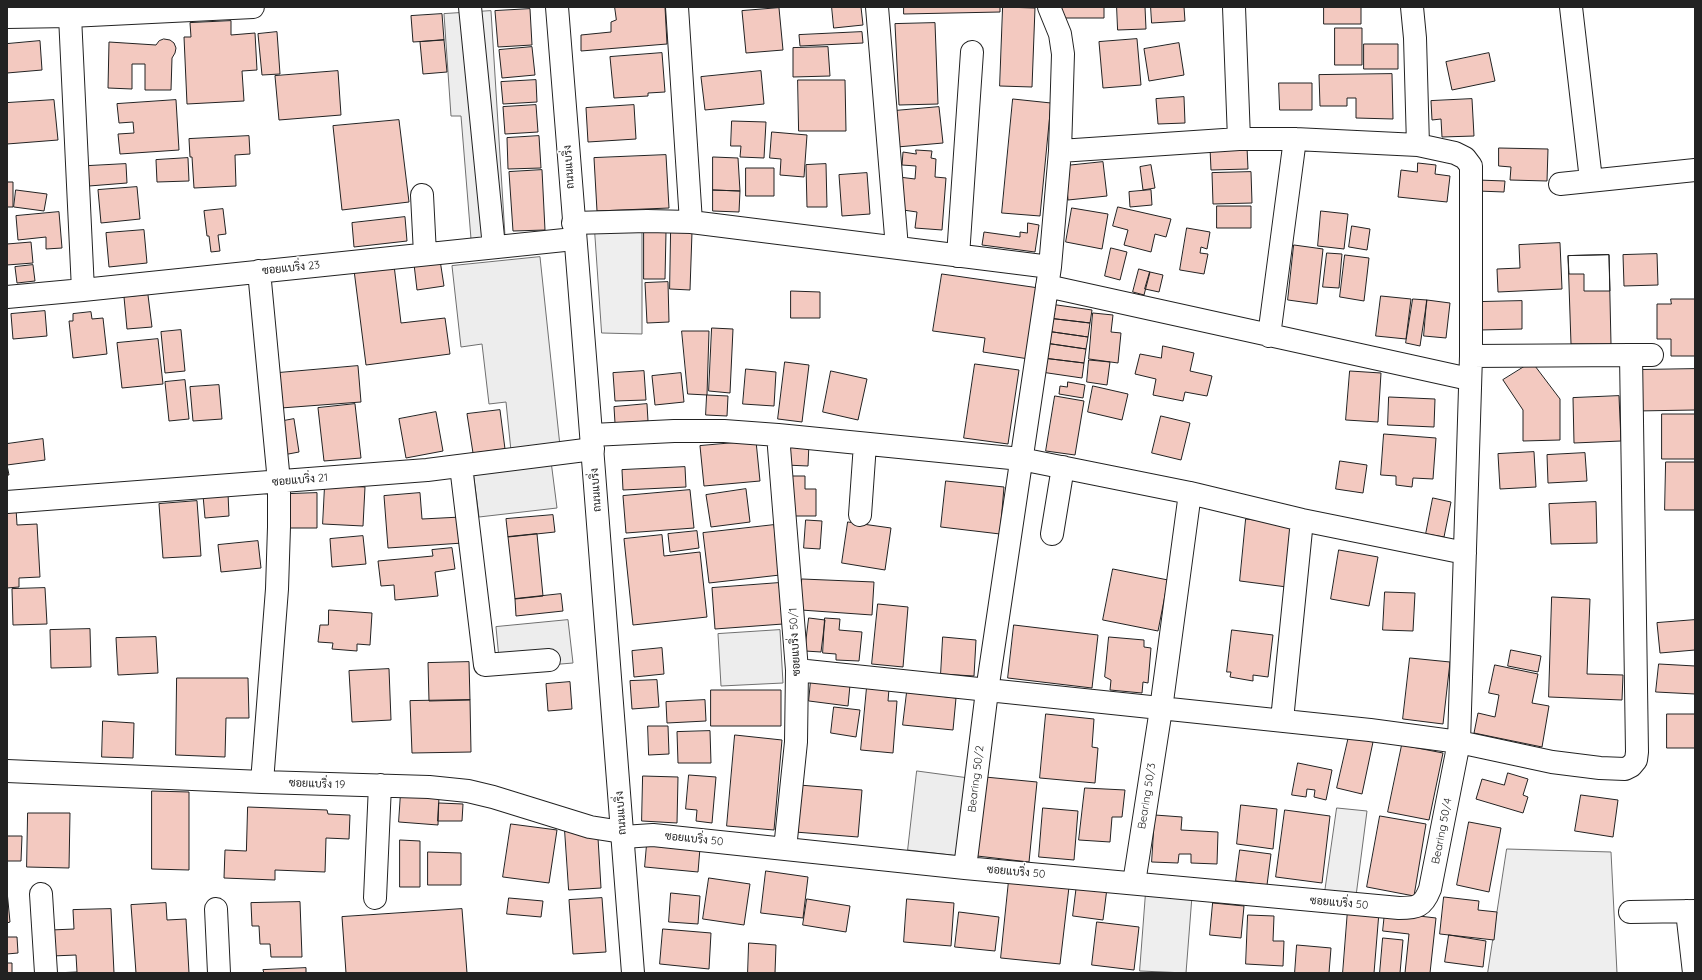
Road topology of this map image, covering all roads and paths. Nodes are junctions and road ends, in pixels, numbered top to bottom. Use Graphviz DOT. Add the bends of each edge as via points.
graph roads {
  1 [pos="253,7"];
  2 [pos="470,7"];
  3 [pos="557,7"];
  4 [pos="677,7"];
  5 [pos="877,7"];
  6 [pos="1049,7"];
  7 [pos="1234,7"];
  8 [pos="1412,7"];
  9 [pos="1571,7"];
  10 [pos="70,16"];
  11 [pos="7,17"];
  12 [pos="972,52"];
  13 [pos="1239,139"];
  14 [pos="1295,139"];
  15 [pos="1418,145"];
  16 [pos="1060,151"];
  17 [pos="1695,170"];
  18 [pos="1591,180"];
  19 [pos="1560,184"];
  20 [pos="422,195"];
  21 [pos="691,222"];
  22 [pos="574,231"];
  23 [pos="494,247"];
  24 [pos="897,248"];
  25 [pos="425,254"];
  26 [pos="958,256"];
  27 [pos="259,271"];
  28 [pos="1048,276"];
  29 [pos="83,290"];
  30 [pos="7,297"];
  31 [pos="1269,336"];
  32 [pos="1652,354"];
  33 [pos="1631,355"];
  34 [pos="1471,356"];
  35 [pos="1469,378"];
  36 [pos="778,435"];
  37 [pos="592,442"];
  38 [pos="866,444"];
  39 [pos="1021,459"];
  40 [pos="461,466"];
  41 [pos="1063,467"];
  42 [pos="279,482"];
  43 [pos="1190,493"];
  44 [pos="7,502"];
  45 [pos="860,515"];
  46 [pos="1302,520"];
  47 [pos="1052,534"];
  48 [pos="1465,553"];
  49 [pos="549,660"];
  50 [pos="797,670"];
  51 [pos="987,691"];
  52 [pos="1161,709"];
  53 [pos="1282,720"];
  54 [pos="1459,742"];
  55 [pos="7,771"];
  56 [pos="262,782"];
  57 [pos="380,785"];
  58 [pos="623,835"];
  59 [pos="785,849"];
  60 [pos="965,868"];
  61 [pos="1134,883"];
  62 [pos="41,894"];
  63 [pos="376,898"];
  64 [pos="1409,908"];
  65 [pos="216,909"];
  66 [pos="1691,911"];
  67 [pos="1630,912"];
  68 [pos="46,973"];
  69 [pos="219,973"];
  70 [pos="632,973"];
  71 [pos="1694,973"];
  1 -- 10 [label="street"];
  2 -- 23 [label="street"];
  3 -- 22 [label="street, ถนนแบริ่ง"];
  4 -- 21 [label="street"];
  5 -- 24 [label="street"];
  6 -- 16 [label="street, Bearing 50/2" via="1060,34 1063,54"];
  7 -- 13 [label="street"];
  8 -- 15 [label="street"];
  9 -- 18 [label="street"];
  10 -- 11 [label="street"];
  10 -- 29 [label="street"];
  12 -- 26 [label="street"];
  13 -- 14 [label="street"];
  13 -- 16 [label="street"];
  14 -- 15 [label="street"];
  14 -- 31 [label="street"];
  15 -- 34 [label="street, Bearing 50/4" via="1455,153 1465,158 1471,166"];
  16 -- 28 [label="street, Bearing 50/2"];
  17 -- 18 [label="street"];
  18 -- 19 [label="street"];
  20 -- 25 [label="street"];
  21 -- 22 [label="street, ซอยแบริ่ง 23"];
  21 -- 24 [label="street, ซอยแบริ่ง 23"];
  22 -- 23 [label="street, ซอยแบริ่ง 23"];
  22 -- 37 [label="street, ถนนแบริ่ง"];
  23 -- 25 [label="street, ซอยแบริ่ง 23"];
  24 -- 26 [label="street, ซอยแบริ่ง 23"];
  25 -- 27 [label="street, ซอยแบริ่ง 23"];
  26 -- 28 [label="street, ซอยแบริ่ง 23"];
  27 -- 29 [label="street, ซอยแบริ่ง 23"];
  27 -- 42 [label="street"];
  28 -- 31 [label="street, ซอยแบริ่ง 23"];
  28 -- 39 [label="street, Bearing 50/2"];
  29 -- 30 [label="street, ซอยแบริ่ง 23"];
  31 -- 35 [label="street, ซอยแบริ่ง 23"];
  32 -- 33 [label="street"];
  33 -- 34 [label="street"];
  33 -- 54 [label="street" via="1636,760 1625,769 1600,768 1552,762"];
  34 -- 35 [label="street, Bearing 50/4"];
  35 -- 48 [label="street, Bearing 50/4"];
  36 -- 37 [label="street, ซอยแบริ่ง 21" via="674,431"];
  36 -- 38 [label="street, ซอยแบริ่ง 21"];
  36 -- 50 [label="street, ซอยแบริ่ง 50/1"];
  37 -- 40 [label="street, ซอยแบริ่ง 21"];
  37 -- 58 [label="street, ถนนแบริ่ง"];
  38 -- 39 [label="street, ซอยแบริ่ง 21"];
  38 -- 45 [label="street"];
  39 -- 41 [label="street, ซอยแบริ่ง 21"];
  39 -- 51 [label="street, Bearing 50/2"];
  40 -- 42 [label="street, ซอยแบริ่ง 21"];
  40 -- 49 [label="street" via="485,665"];
  41 -- 43 [label="street, ซอยแบริ่ง 21"];
  41 -- 47 [label="street"];
  42 -- 44 [label="street, ซอยแบริ่ง 21"];
  42 -- 56 [label="street" via="277,589"];
  43 -- 46 [label="street, ซอยแบริ่ง 21"];
  43 -- 52 [label="street, Bearing 50/3"];
  46 -- 48 [label="street, ซอยแบริ่ง 21"];
  46 -- 53 [label="street"];
  48 -- 54 [label="street, Bearing 50/4"];
  50 -- 51 [label="street"];
  50 -- 59 [label="street, ซอยแบริ่ง 50/1" via="796,742"];
  51 -- 52 [label="street"];
  51 -- 60 [label="street, Bearing 50/2"];
  52 -- 53 [label="street"];
  52 -- 61 [label="street, Bearing 50/3"];
  53 -- 54 [label="street"];
  54 -- 64 [label="street, Bearing 50/4" via="1430,889 1426,901 1420,906"];
  55 -- 56 [label="street, ซอยแบริ่ง 19"];
  56 -- 57 [label="street, ซอยแบริ่ง 19"];
  57 -- 58 [label="street, ซอยแบริ่ง 19" via="468,791"];
  57 -- 63 [label="street"];
  58 -- 59 [label="street, ซอยแบริ่ง 50" via="653,835"];
  58 -- 70 [label="street, ถนนแบริ่ง"];
  59 -- 60 [label="street, ซอยแบริ่ง 50"];
  60 -- 61 [label="street, ซอยแบริ่ง 50"];
  61 -- 64 [label="street, ซอยแบริ่ง 50"];
  62 -- 68 [label="street"];
  65 -- 69 [label="street"];
  66 -- 67 [label="street"];
  66 -- 71 [label="street"];
}
